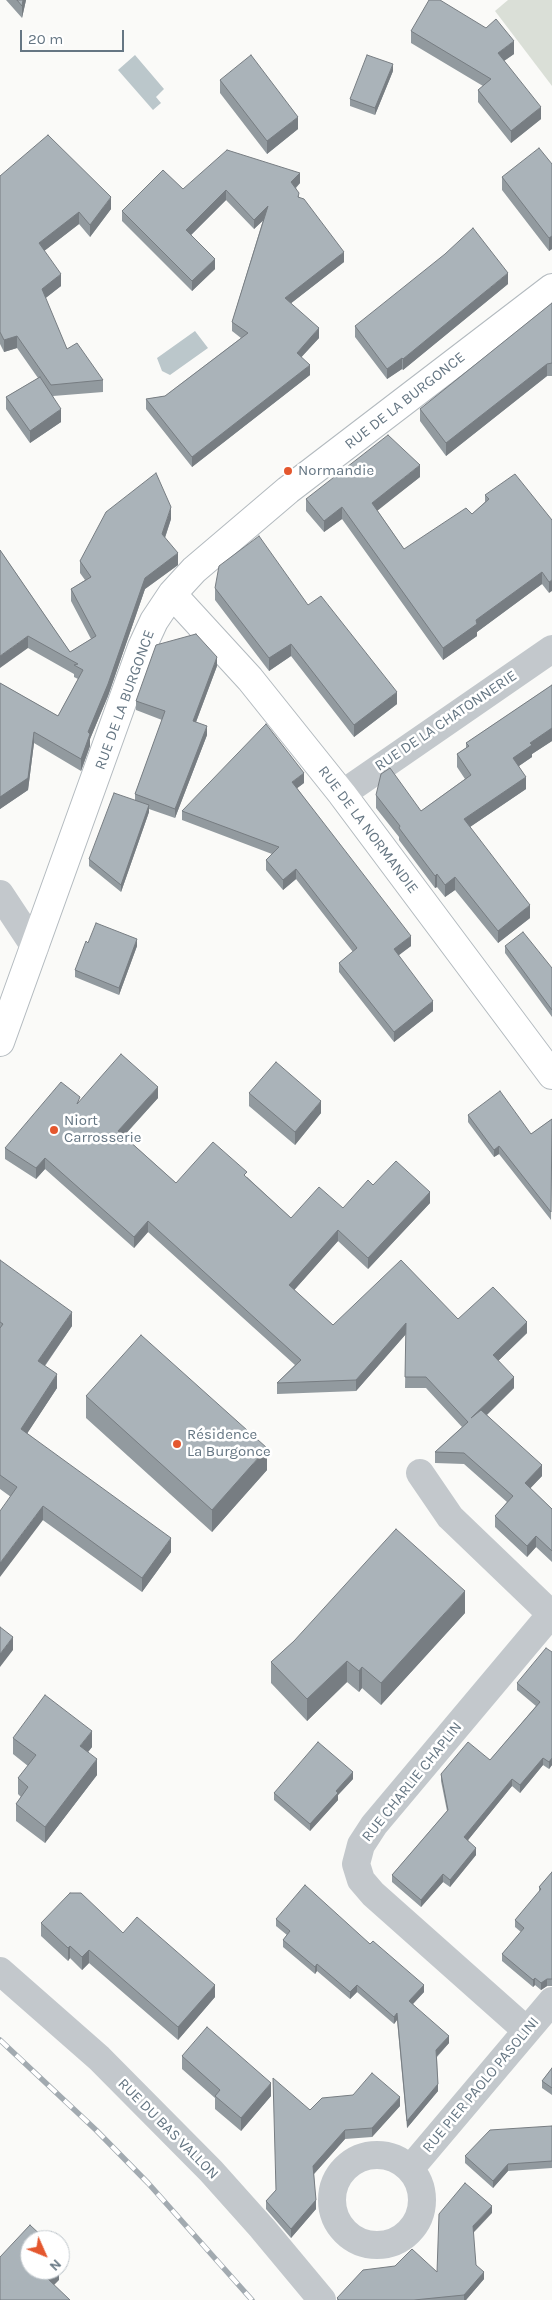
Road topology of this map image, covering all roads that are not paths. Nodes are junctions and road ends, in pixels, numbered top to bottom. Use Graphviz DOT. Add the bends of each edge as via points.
graph roads {
  1 [pos="552,288"];
  2 [pos="172,594"];
  3 [pos="552,649"];
  4 [pos="342,794"];
  5 [pos="0,894"];
  6 [pos="35,948"];
  7 [pos="0,1042"];
  8 [pos="552,1075"];
  9 [pos="420,1474"];
  10 [pos="552,1613"];
  11 [pos="0,1971"];
  12 [pos="552,2001"];
  13 [pos="526,2030"];
  14 [pos="410,2169"];
  15 [pos="322,2300"];
  1 -- 2 [label="street, RUE DE LA BURGONCE" via="288,490 194,570"];
  2 -- 4 [label="street, RUE DE LA NORMANDIE" via="250,679"];
  2 -- 6 [label="street, RUE DE LA BURGONCE" via="142,646"];
  3 -- 4 [label="street, RUE DE LA CHATONNERIE"];
  4 -- 8 [label="street, RUE DE LA NORMANDIE"];
  5 -- 6 [label="street"];
  6 -- 7 [label="street, RUE DE LA BURGONCE"];
  9 -- 10 [label="street" via="450,1517"];
  10 -- 13 [label="street, RUE CHARLIE CHAPLIN" via="374,1825 361,1844 356,1864 361,1880 373,1894"];
  11 -- 15 [label="street, RUE DU BAS VALLON" via="99,2058 211,2171"];
  12 -- 13 [label="street, RUE PIER PAOLO PASOLINI"];
  13 -- 14 [label="street, RUE PIER PAOLO PASOLINI"];
}
